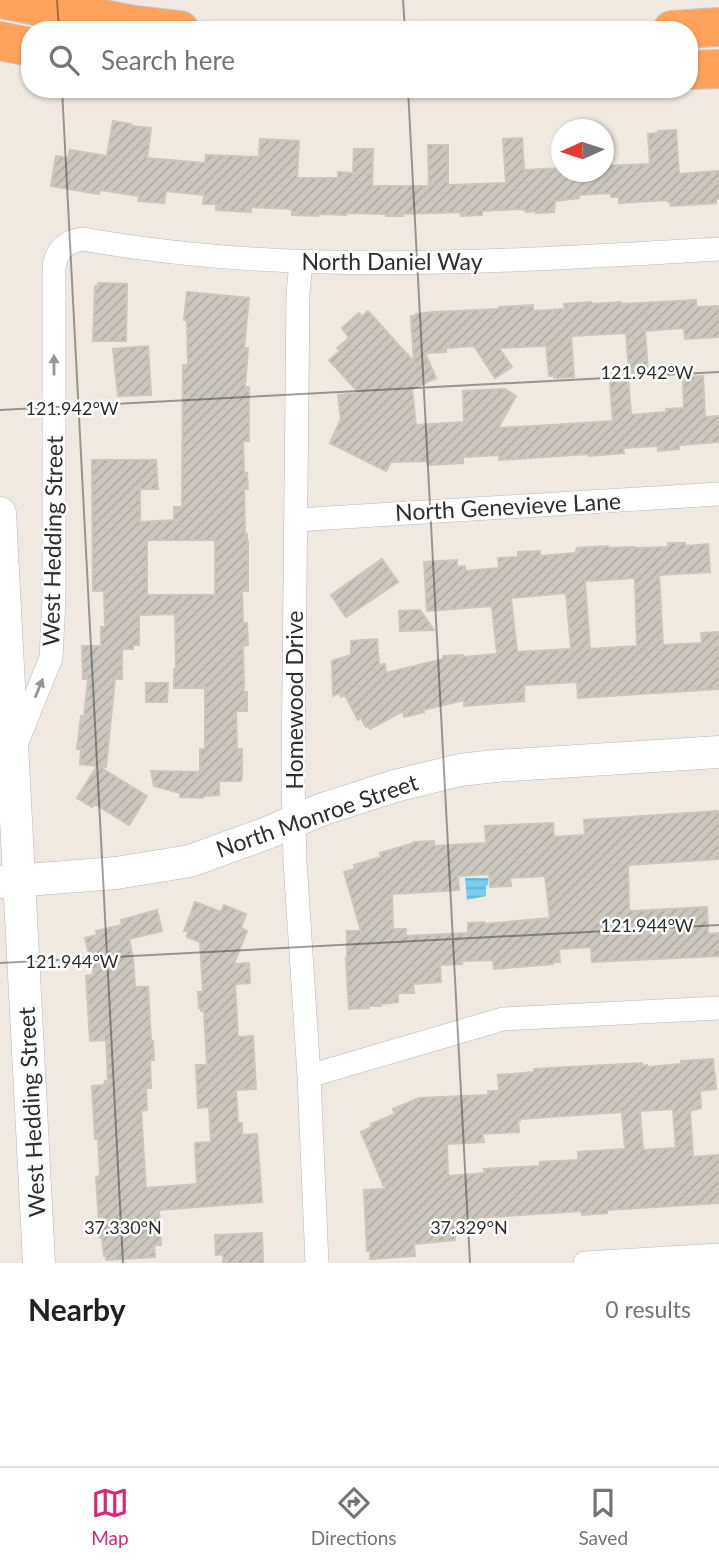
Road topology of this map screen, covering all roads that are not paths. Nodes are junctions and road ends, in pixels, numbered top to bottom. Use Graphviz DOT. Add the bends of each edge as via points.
graph roads {
  1 [pos="6,0"];
  2 [pos="115,21"];
  3 [pos="719,27"];
  4 [pos="698,28"];
  5 [pos="719,69"];
  6 [pos="698,70"];
  7 [pos="66,244"];
  8 [pos="719,249"];
  9 [pos="302,262"];
  10 [pos="719,494"];
  11 [pos="0,513"];
  12 [pos="296,520"];
  13 [pos="6,739"];
  14 [pos="719,752"];
  15 [pos="295,821"];
  16 [pos="10,881"];
  17 [pos="719,1007"];
  18 [pos="309,1076"];
  19 [pos="719,1255"];
  20 [pos="39,1263"];
  21 [pos="317,1263"];
  22 [pos="585,1263"];
  1 -- 2 [label="highway"];
  3 -- 4 [label="highway"];
  5 -- 6 [label="highway"];
  7 -- 9 [label="street, North Daniel Way" via="83,239 197,255"];
  13 -- 7 [label="street, West Hedding Street, one-way" via="51,658 54,269 57,254"];
  8 -- 9 [label="street, North Daniel Way" via="485,262"];
  9 -- 12 [label="street, Homewood Drive"];
  10 -- 12 [label="street, North Genevieve Lane"];
  11 -- 13 [label="main road, West Hedding Street"];
  12 -- 15 [label="street, Homewood Drive"];
  13 -- 16 [label="main road, West Hedding Street"];
  14 -- 15 [label="main road, North Monroe Street" via="460,770 395,786"];
  15 -- 16 [label="main road, North Monroe Street" via="190,861 116,873"];
  15 -- 18 [label="street, Homewood Drive"];
  16 -- 20 [label="main road, West Hedding Street"];
  17 -- 18 [label="street" via="503,1019"];
  18 -- 21 [label="street, Homewood Drive"];
  19 -- 22 [label="street"];
}
